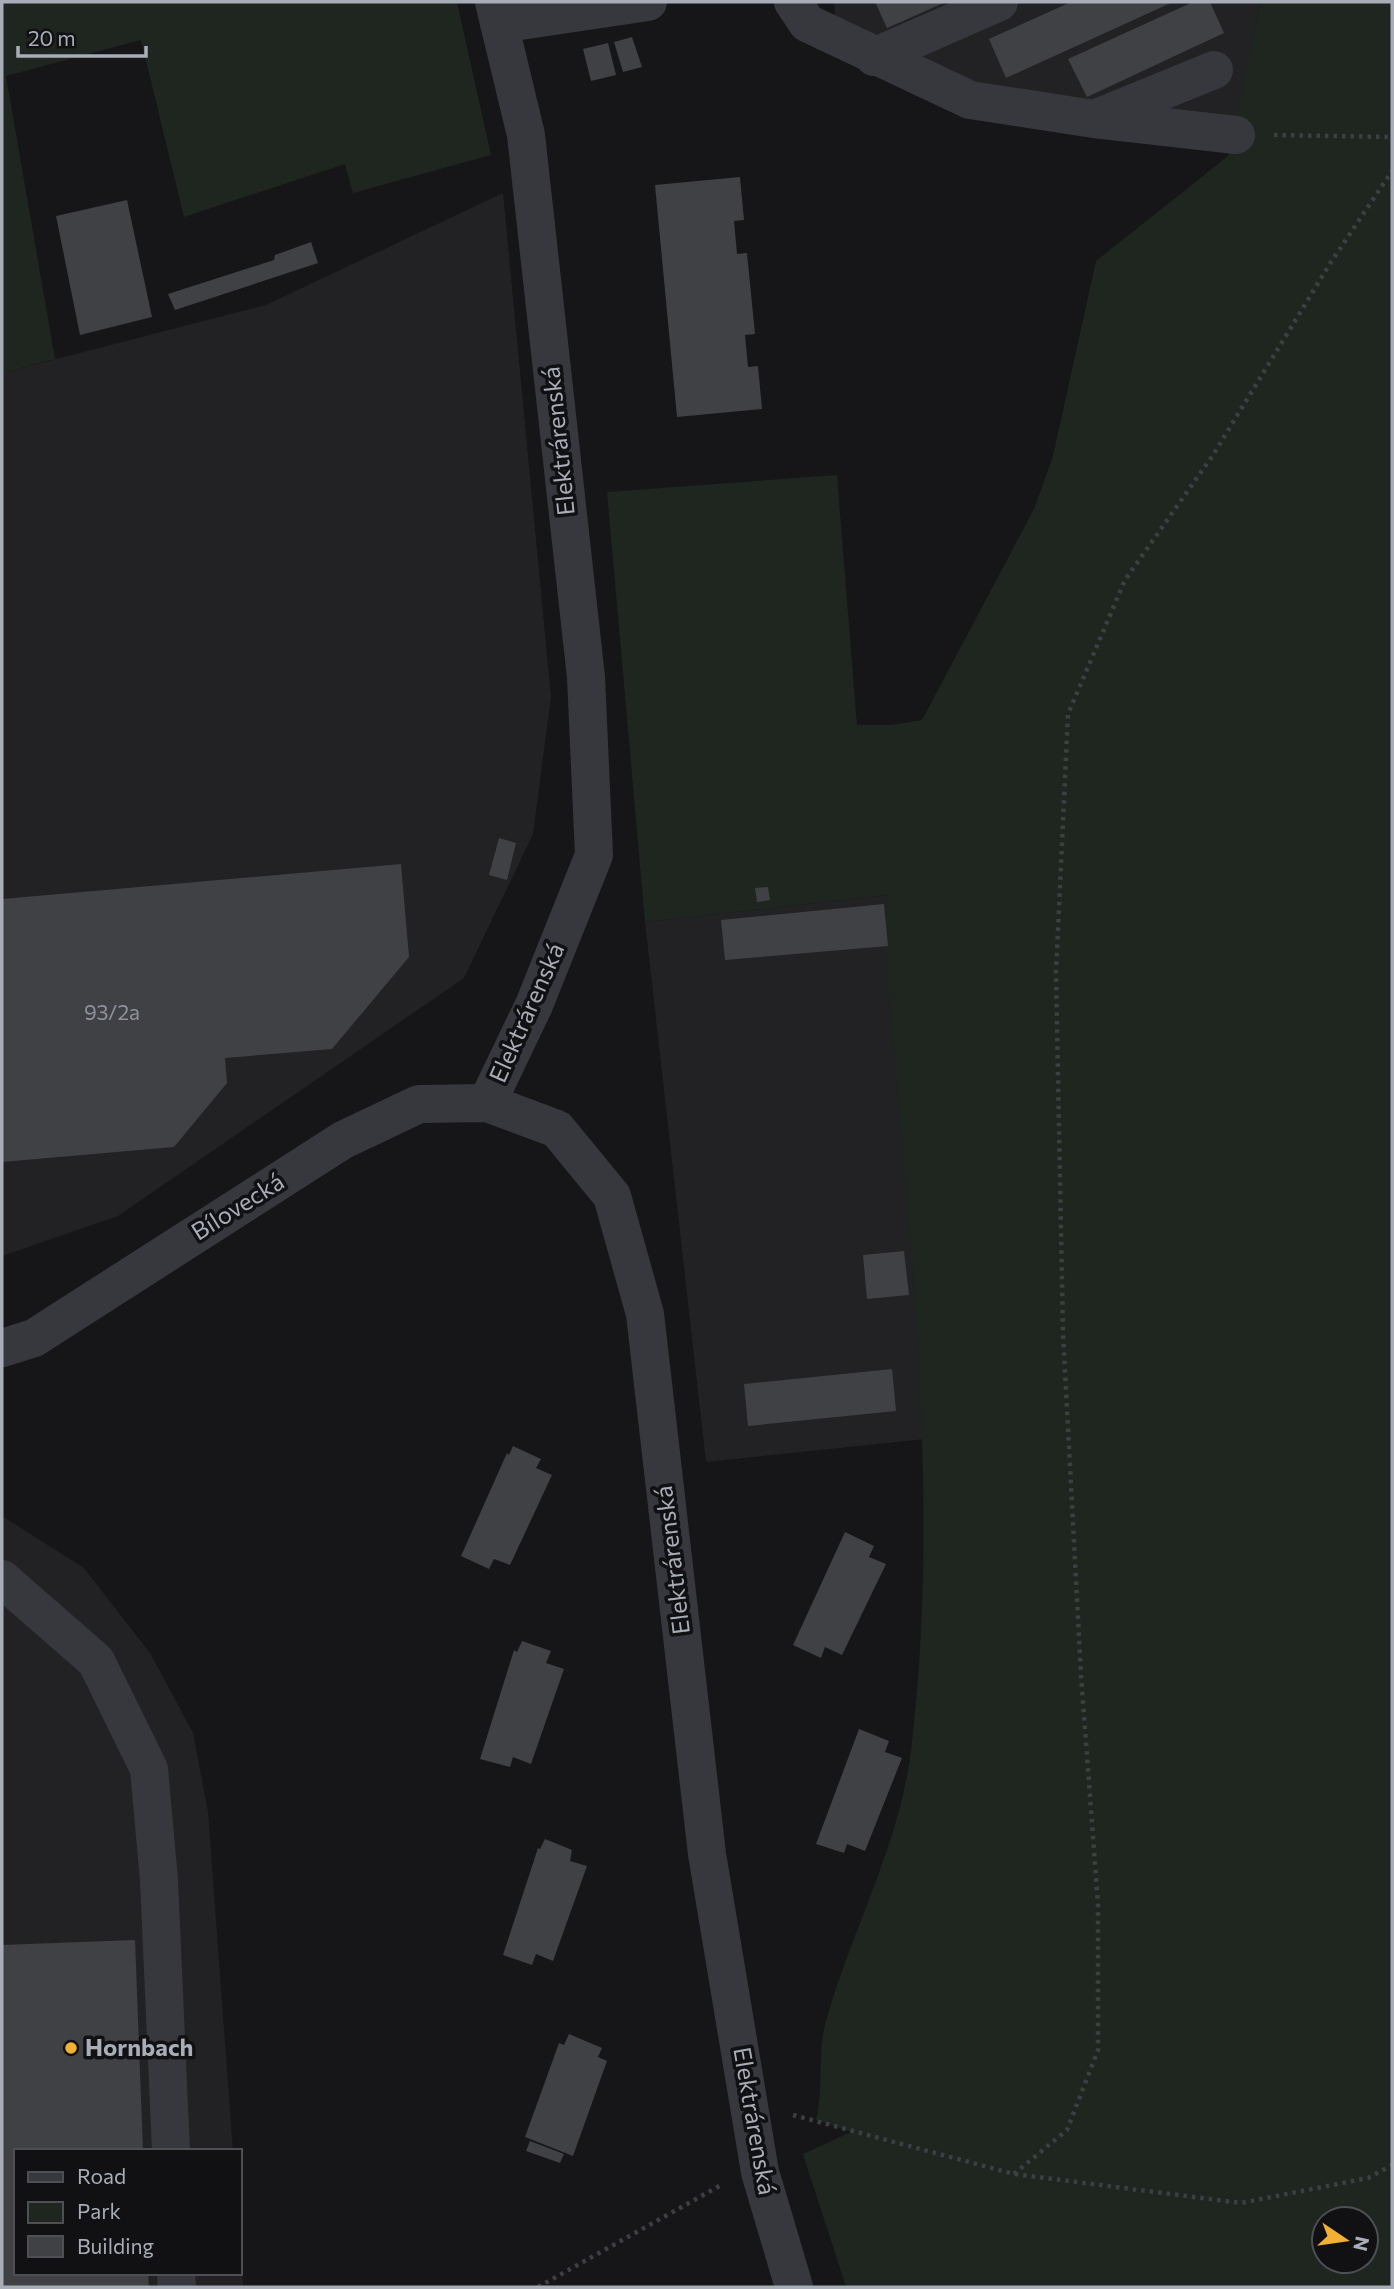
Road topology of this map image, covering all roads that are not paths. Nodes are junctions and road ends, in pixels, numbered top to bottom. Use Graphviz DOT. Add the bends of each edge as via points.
graph roads {
  1 [pos="648,2"];
  2 [pos="793,2"];
  3 [pos="999,2"];
  4 [pos="497,13"];
  5 [pos="874,57"];
  6 [pos="1213,71"];
  7 [pos="1094,119"];
  8 [pos="1236,135"];
  9 [pos="486,1103"];
  10 [pos="2,1348"];
  11 [pos="2,1579"];
  12 [pos="171,2149"];
  13 [pos="794,2287"];
  1 -- 4 [label="street"];
  2 -- 5 [label="street" via="807,23"];
  3 -- 5 [label="street"];
  4 -- 9 [label="street, Elektrárenská" via="526,135 586,677 594,855 534,1005"];
  5 -- 7 [label="street" via="970,100"];
  6 -- 7 [label="street"];
  7 -- 8 [label="street"];
  9 -- 10 [label="street, Bílovecká" via="419,1104 342,1140 34,1338"];
  9 -- 13 [label="street, Elektrárenská" via="556,1129 612,1196 645,1314 707,1854 760,2172"];
  11 -- 12 [label="street" via="96,1661 149,1769 159,1880"];
}
